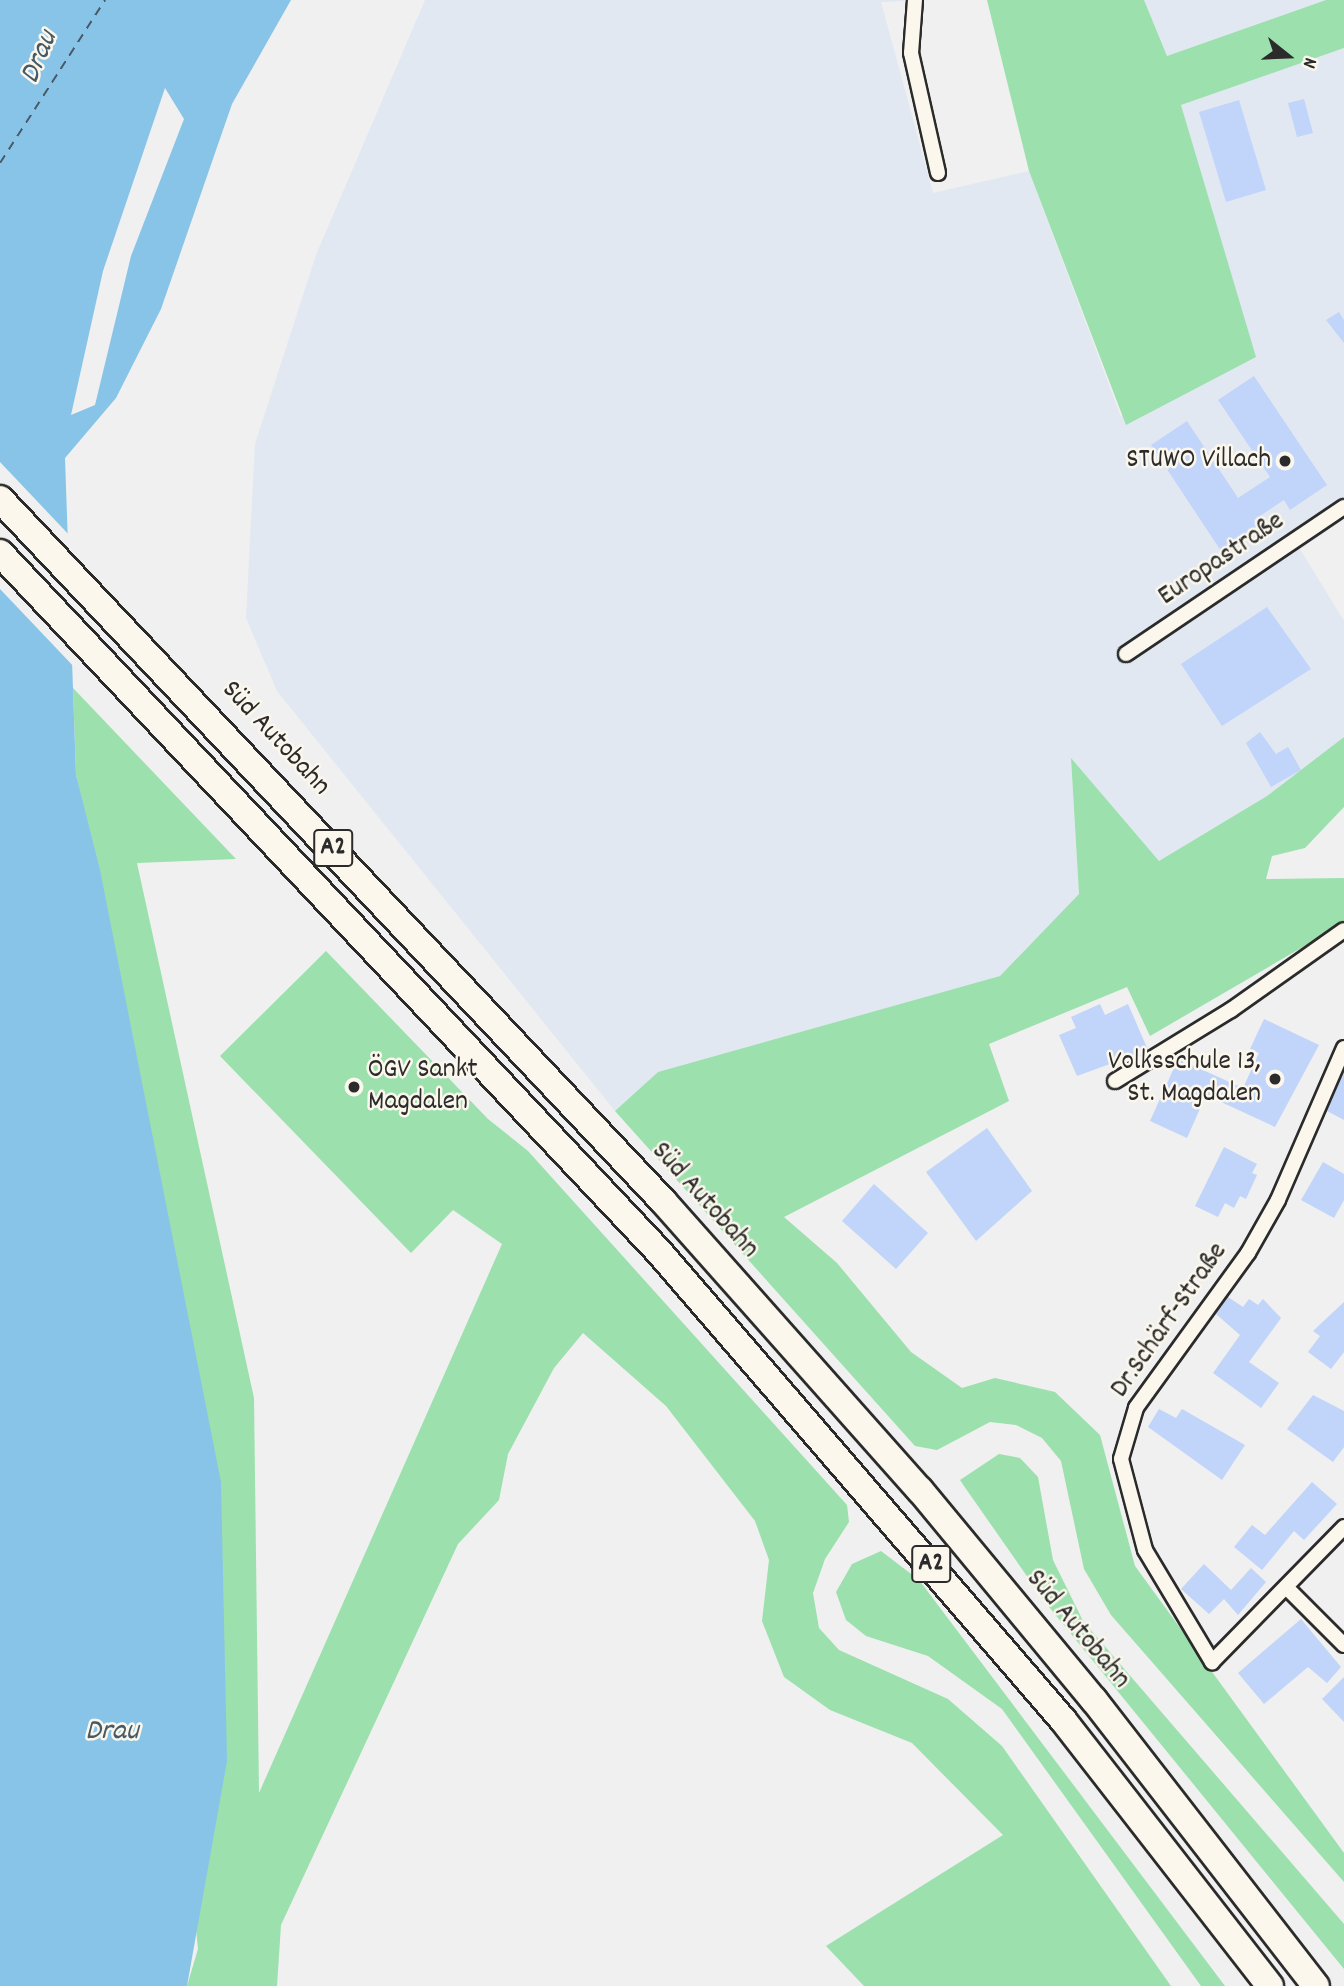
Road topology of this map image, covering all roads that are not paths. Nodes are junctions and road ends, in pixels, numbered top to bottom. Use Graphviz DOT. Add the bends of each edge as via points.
graph roads {
  1 [pos="915,0"];
  2 [pos="938,173"];
  3 [pos="0,499"];
  4 [pos="1344,507"];
  5 [pos="0,552"];
  6 [pos="1126,654"];
  7 [pos="1344,930"];
  8 [pos="1344,1048"];
  9 [pos="1115,1081"];
  10 [pos="1344,1527"];
  11 [pos="1286,1587"];
  12 [pos="1344,1646"];
  13 [pos="1270,1986"];
  14 [pos="1316,1986"];
  1 -- 2 [label="street" via="911,53"];
  3 -- 14 [label="highway, Süd Autobahn / A2" via="663,1201 1068,1668"];
  4 -- 6 [label="street, Europastraße"];
  5 -- 13 [label="highway, A2" via="660,1254 1063,1720"];
  7 -- 9 [label="street" via="1231,1010"];
  8 -- 11 [label="street, Dr.Schärf-Straße" via="1248,1253 1170,1354 1124,1432 1121,1460 1130,1511 1164,1589 1212,1661"];
  10 -- 11 [label="street"];
  11 -- 12 [label="street"];
}
